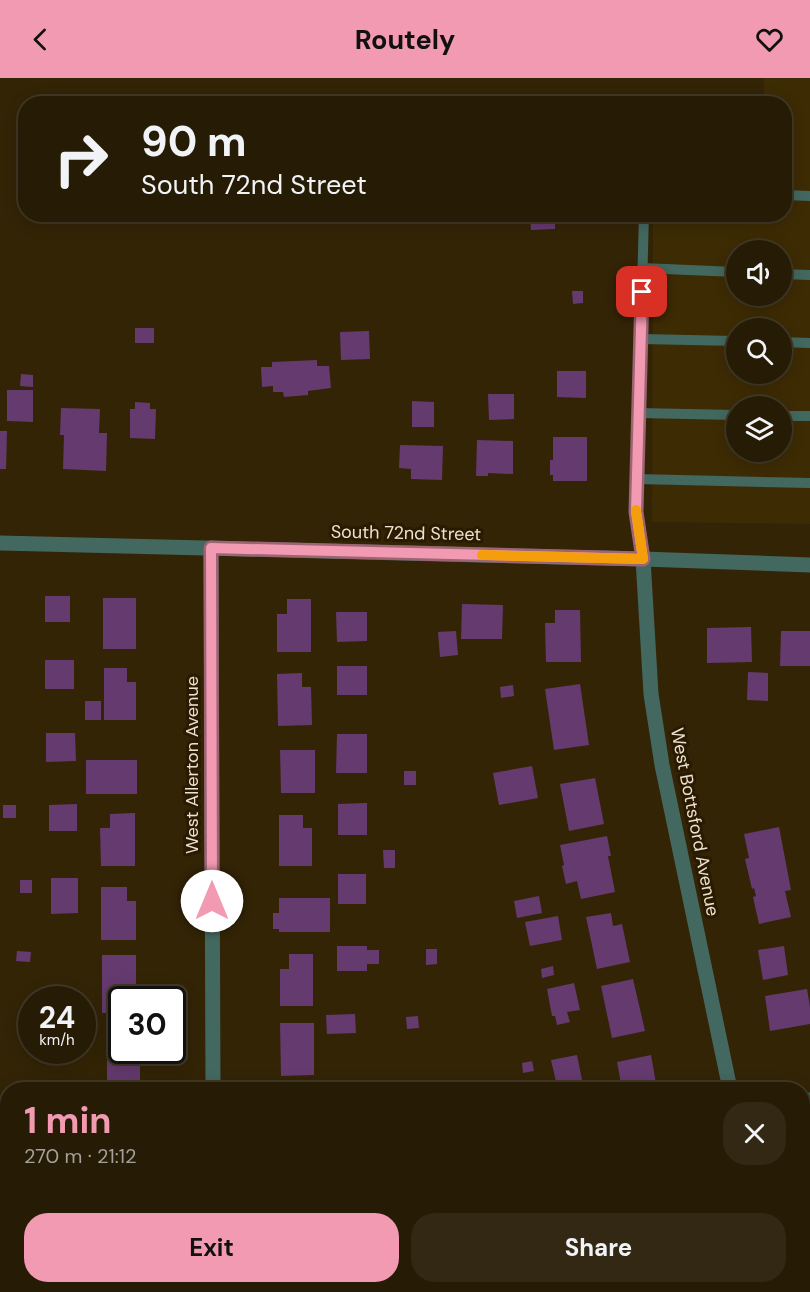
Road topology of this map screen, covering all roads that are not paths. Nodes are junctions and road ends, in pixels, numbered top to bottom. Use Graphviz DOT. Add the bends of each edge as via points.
graph roads {
  1 [pos="792,195"];
  2 [pos="810,196"];
  3 [pos="644,222"];
  4 [pos="642,268"];
  5 [pos="726,272"];
  6 [pos="792,274"];
  7 [pos="810,275"];
  8 [pos="641,339"];
  9 [pos="726,341"];
  10 [pos="792,342"];
  11 [pos="810,343"];
  12 [pos="639,412"];
  13 [pos="726,415"];
  14 [pos="792,416"];
  15 [pos="810,416"];
  16 [pos="637,479"];
  17 [pos="810,483"];
  18 [pos="0,543"];
  19 [pos="211,548"];
  20 [pos="643,559"];
  21 [pos="810,565"];
  22 [pos="213,1082"];
  23 [pos="729,1082"];
  1 -- 2 [label="lane"];
  3 -- 4 [label="lane"];
  4 -- 5 [label="lane"];
  4 -- 8 [label="lane"];
  6 -- 7 [label="lane"];
  8 -- 9 [label="lane"];
  8 -- 12 [label="lane"];
  10 -- 11 [label="lane"];
  12 -- 13 [label="lane"];
  12 -- 16 [label="lane"];
  14 -- 15 [label="lane"];
  16 -- 17 [label="lane"];
  16 -- 20 [label="lane" via="636,512"];
  18 -- 19 [label="street, South 72nd Street"];
  19 -- 20 [label="street, South 72nd Street"];
  19 -- 22 [label="street, West Allerton Avenue"];
  20 -- 21 [label="street, South 72nd Street"];
  20 -- 23 [label="street, West Bottsford Avenue" via="651,694 662,765"];
}
